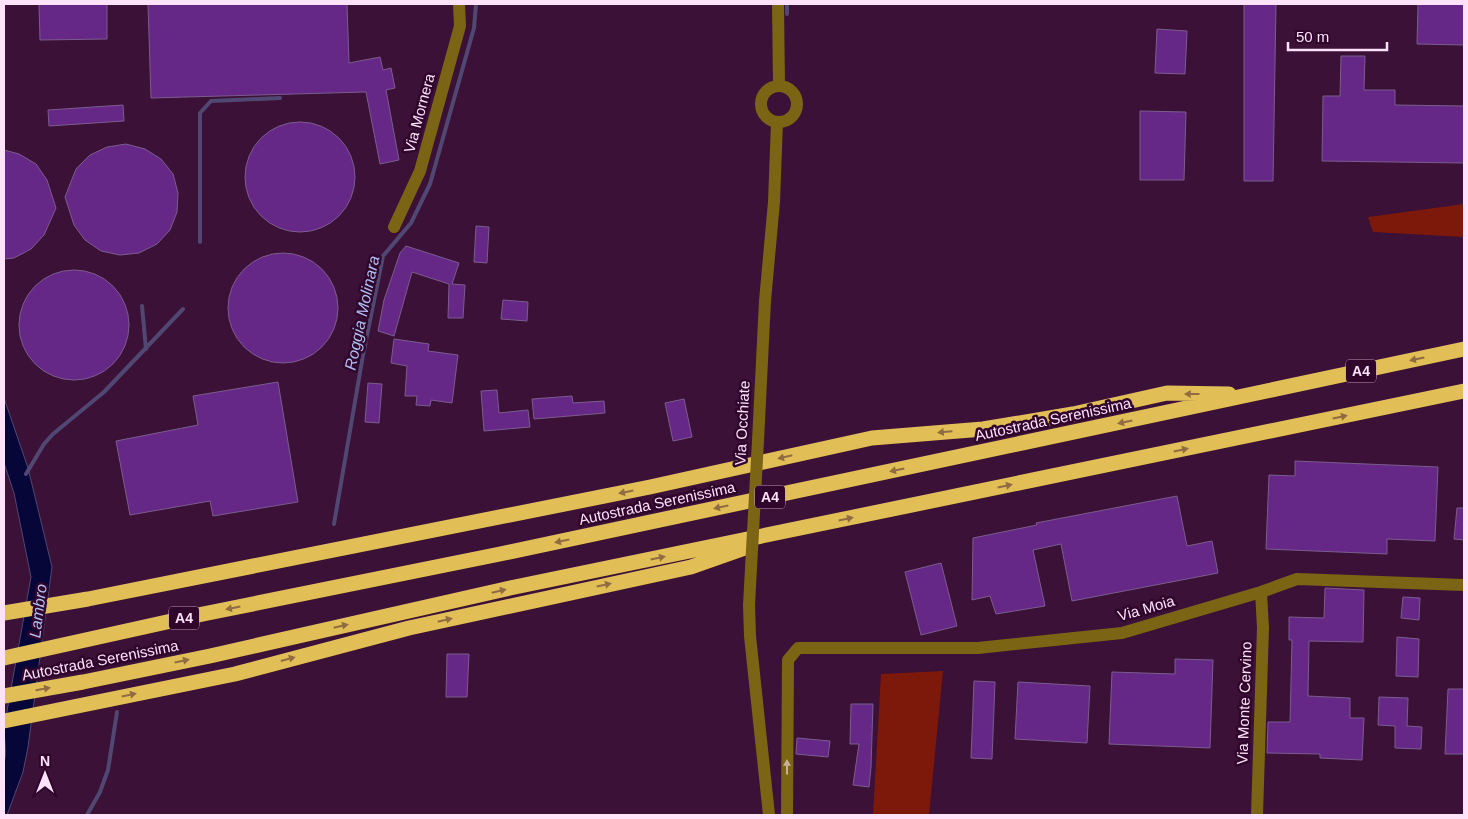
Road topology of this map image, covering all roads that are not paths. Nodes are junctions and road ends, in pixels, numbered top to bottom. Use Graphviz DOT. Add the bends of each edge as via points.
graph roads {
  1 [pos="459,4"];
  2 [pos="778,4"];
  3 [pos="779,85"];
  4 [pos="776,122"];
  5 [pos="394,227"];
  6 [pos="1464,349"];
  7 [pos="1464,391"];
  8 [pos="1258,394"];
  9 [pos="798,529"];
  10 [pos="1464,585"];
  11 [pos="1261,592"];
  12 [pos="4,613"];
  13 [pos="4,658"];
  14 [pos="4,696"];
  15 [pos="4,721"];
  16 [pos="769,815"];
  17 [pos="787,815"];
  18 [pos="1256,815"];
  1 -- 5 [label="street, Via Mornera" via="460,26 420,171"];
  2 -- 3 [label="street"];
  3 -- 4 [label="street" via="768,89 761,100 763,112"];
  3 -- 4 [label="street" via="790,89 798,104 790,118"];
  4 -- 16 [label="street, Via Occhiate, bridge" via="749,605"];
  6 -- 8 [label="highway, Autostrada Serenissima / A4, one-way"];
  9 -- 7 [label="highway, Autostrada Serenissima / A4, one-way"];
  8 -- 12 [label="highway, one-way" via="1167,394 983,429 872,438 650,487"];
  8 -- 13 [label="highway, Autostrada Serenissima / A4, one-way"];
  14 -- 9 [label="highway, Autostrada Serenissima / A4, one-way" via="83,682 510,588"];
  15 -- 9 [label="highway, one-way" via="235,674 409,628 692,567"];
  10 -- 11 [label="street, Via Moia" via="1297,579"];
  17 -- 11 [label="street, Via Moia, one-way" via="788,660 798,648 978,648 1122,633"];
  11 -- 18 [label="street, Via Monte Cervino" via="1263,628"];
}
